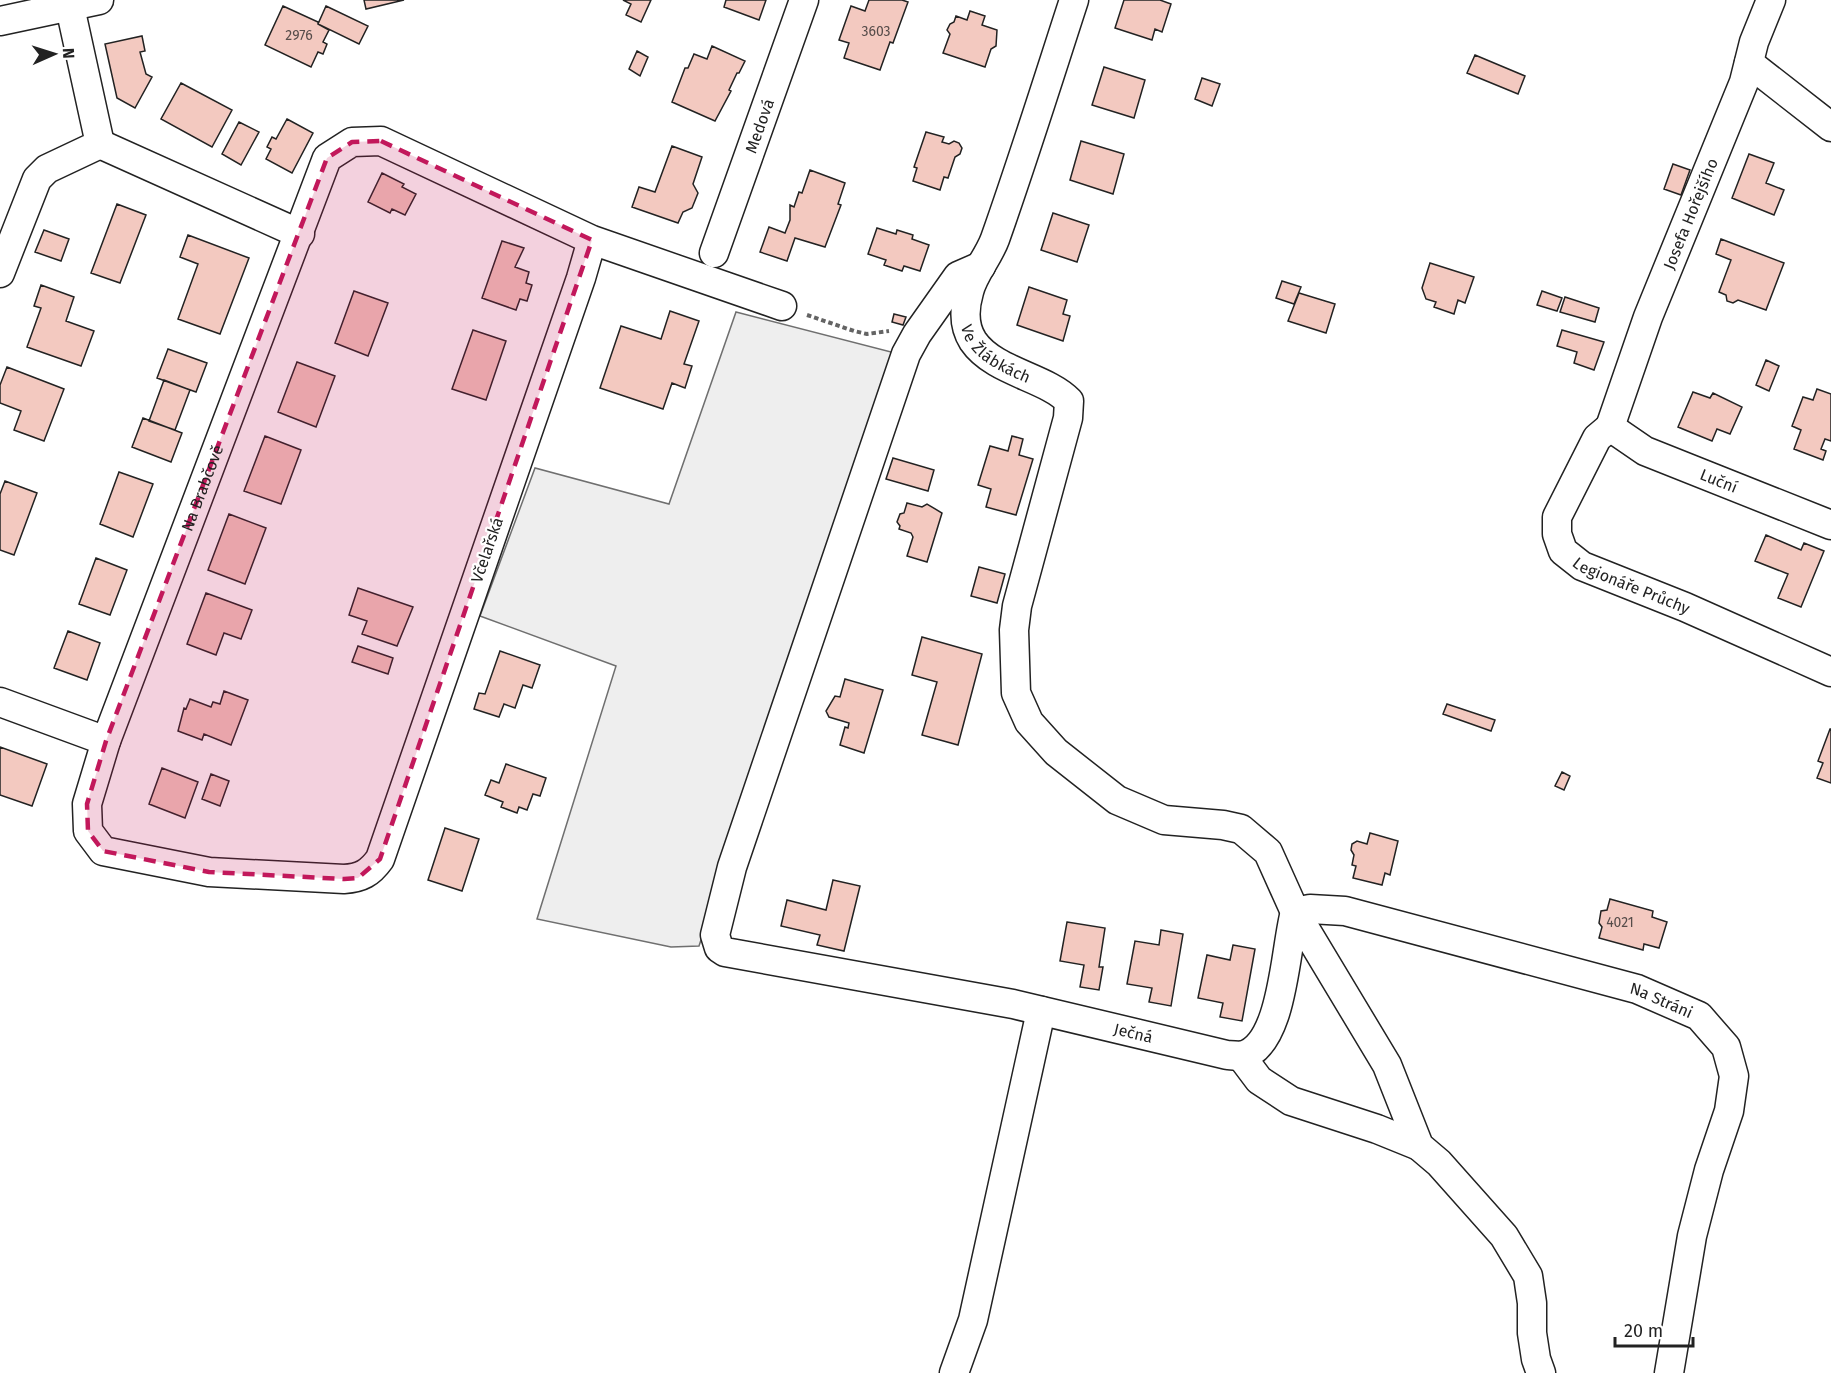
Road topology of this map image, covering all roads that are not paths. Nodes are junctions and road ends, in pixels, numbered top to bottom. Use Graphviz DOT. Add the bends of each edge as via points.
graph roads {
  1 [pos="99,0"];
  2 [pos="804,0"];
  3 [pos="1074,0"];
  4 [pos="1771,0"];
  5 [pos="70,7"];
  6 [pos="0,21"];
  7 [pos="1749,63"];
  8 [pos="1831,127"];
  9 [pos="100,144"];
  10 [pos="300,234"];
  11 [pos="592,240"];
  12 [pos="714,253"];
  13 [pos="981,266"];
  14 [pos="0,273"];
  15 [pos="782,306"];
  16 [pos="1610,427"];
  17 [pos="1831,525"];
  18 [pos="1831,672"];
  19 [pos="0,702"];
  20 [pos="106,741"];
  21 [pos="380,859"];
  22 [pos="1295,912"];
  23 [pos="1041,1011"];
  24 [pos="1234,1055"];
  25 [pos="1419,1146"];
  26 [pos="954,1373"];
  27 [pos="1541,1373"];
  28 [pos="1669,1373"];
  1 -- 5 [label="street"];
  2 -- 12 [label="street, Medová"];
  3 -- 13 [label="street, Ve Žlábkách" via="994,243"];
  4 -- 7 [label="street, Josefa Hořejšího"];
  5 -- 6 [label="street"];
  5 -- 9 [label="street"];
  7 -- 8 [label="street"];
  7 -- 16 [label="street, Josefa Hořejšího" via="1648,317"];
  9 -- 10 [label="street"];
  9 -- 14 [label="street" via="47,169 37,179"];
  10 -- 11 [label="street, Na Brabčově" via="327,158 352,142 381,141"];
  10 -- 20 [label="street, Na Brabčově"];
  11 -- 15 [label="street, Na Brabčově"];
  11 -- 21 [label="street, Včelařská"];
  13 -- 22 [label="street, Ve Žlábkách" via="969,291 966,312 967,330 974,343 991,358 1069,401 1014,630 1016,693 1029,722 1056,752 1117,800 1164,820 1241,829 1268,852"];
  13 -- 23 [label="street, Ječná" via="958,276 906,354 736,856 715,941 725,952"];
  16 -- 17 [label="street, Luční" via="1645,451"];
  16 -- 18 [label="street, Legionáře Průchy" via="1597,438 1557,517 1563,551 1582,566"];
  19 -- 20 [label="street"];
  20 -- 21 [label="street, Na Brabčově" via="87,804 88,831 103,851 208,872 351,879 371,871"];
  22 -- 24 [label="street" via="1277,1010 1267,1036 1255,1048"];
  22 -- 25 [label="street" via="1388,1065"];
  22 -- 28 [label="street, Na Stráni" via="1345,911 1637,989 1699,1016 1714,1031 1726,1047 1734,1076 1729,1111 1692,1236"];
  23 -- 24 [label="street, Ječná"];
  23 -- 26 [label="street" via="973,1320"];
  24 -- 25 [label="street" via="1259,1080 1291,1101"];
  25 -- 27 [label="street" via="1504,1236 1528,1276 1532,1333"];
}
